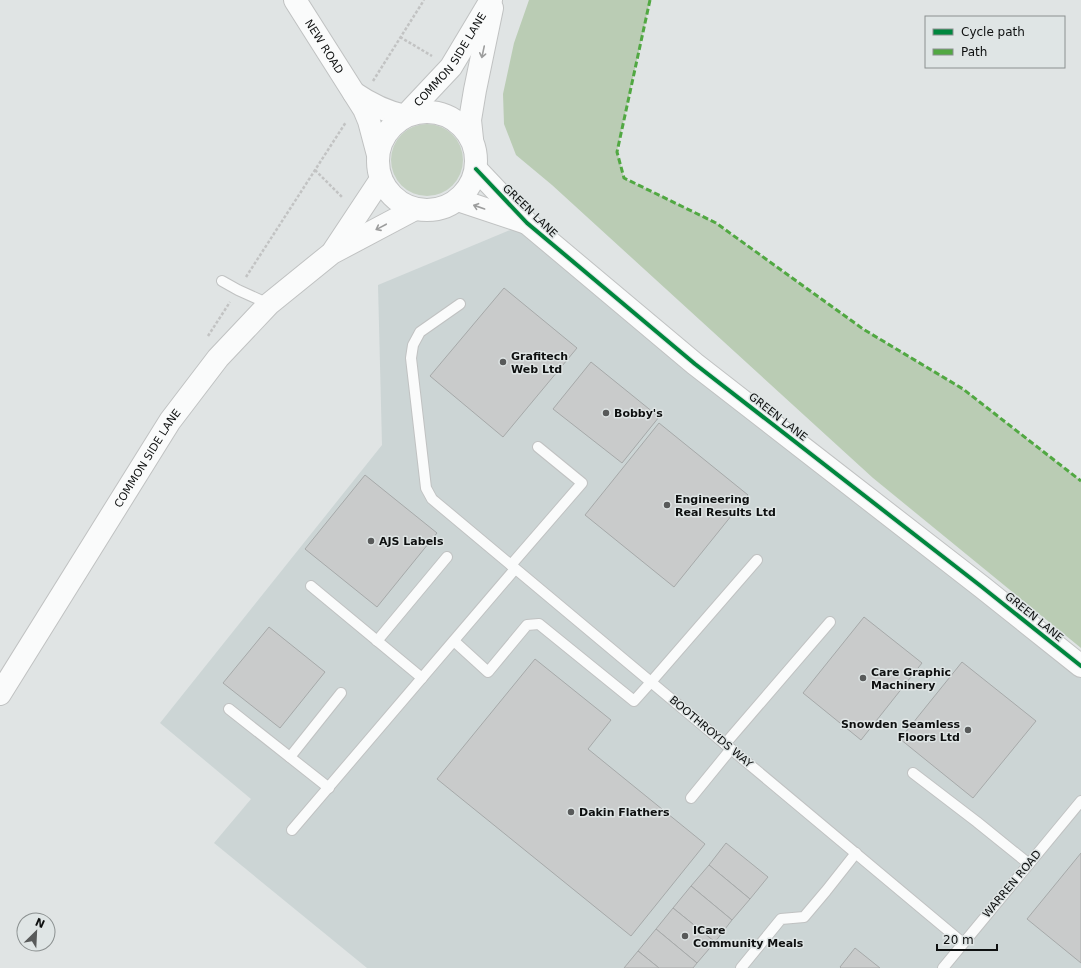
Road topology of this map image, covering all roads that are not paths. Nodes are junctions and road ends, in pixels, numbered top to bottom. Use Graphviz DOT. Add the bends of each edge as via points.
graph roads {
  1 [pos="295,0"];
  2 [pos="492,0"];
  3 [pos="359,98"];
  4 [pos="405,116"];
  5 [pos="472,139"];
  6 [pos="378,155"];
  7 [pos="476,169"];
  8 [pos="381,179"];
  9 [pos="458,200"];
  10 [pos="415,209"];
  11 [pos="527,223"];
  12 [pos="332,253"];
  13 [pos="222,281"];
  14 [pos="268,304"];
  15 [pos="460,304"];
  16 [pos="538,447"];
  17 [pos="447,557"];
  18 [pos="757,560"];
  19 [pos="513,567"];
  20 [pos="311,586"];
  21 [pos="830,622"];
  22 [pos="377,641"];
  23 [pos="454,641"];
  24 [pos="1081,666"];
  25 [pos="422,678"];
  26 [pos="651,682"];
  27 [pos="341,693"];
  28 [pos="0,694"];
  29 [pos="229,709"];
  30 [pos="728,747"];
  31 [pos="290,757"];
  32 [pos="913,773"];
  33 [pos="329,788"];
  34 [pos="690,798"];
  35 [pos="1081,801"];
  36 [pos="292,830"];
  37 [pos="856,853"];
  38 [pos="1029,864"];
  39 [pos="963,943"];
  40 [pos="740,968"];
  41 [pos="943,968"];
  1 -- 3 [label="main road, NEW ROAD"];
  2 -- 4 [label="main road, COMMON SIDE LANE" via="451,67"];
  2 -- 5 [label="main road, COMMON SIDE LANE, one-way" via="470,120"];
  3 -- 4 [label="main road" via="392,114"];
  3 -- 6 [label="main road, NEW ROAD" via="369,121"];
  4 -- 5 [label="main road" via="428,111 445,114 460,123"];
  4 -- 6 [label="main road" via="391,126 383,138"];
  5 -- 7 [label="main road" via="477,156"];
  6 -- 8 [label="main road"];
  7 -- 9 [label="main road" via="471,185"];
  7 -- 11 [label="main road, GREEN LANE"];
  8 -- 10 [label="main road" via="387,190 399,202"];
  8 -- 12 [label="main road, COMMON SIDE LANE"];
  9 -- 10 [label="main road" via="443,208"];
  11 -- 9 [label="main road, GREEN LANE, one-way"];
  10 -- 12 [label="main road, COMMON SIDE LANE, one-way"];
  11 -- 24 [label="main road, GREEN LANE" via="695,364"];
  12 -- 14 [label="main road, COMMON SIDE LANE"];
  13 -- 14 [label="lane"];
  14 -- 28 [label="main road, COMMON SIDE LANE" via="218,358 170,421"];
  15 -- 19 [label="lane, BOOTHROYDS WAY" via="420,332 413,345 411,358 426,488 432,499"];
  16 -- 19 [label="lane" via="582,483"];
  17 -- 22 [label="lane"];
  18 -- 26 [label="lane"];
  19 -- 23 [label="lane"];
  19 -- 26 [label="lane, BOOTHROYDS WAY"];
  20 -- 22 [label="lane"];
  21 -- 30 [label="lane"];
  22 -- 25 [label="lane"];
  23 -- 25 [label="lane"];
  23 -- 26 [label="lane" via="488,672 526,625 539,624 634,701"];
  25 -- 33 [label="lane"];
  26 -- 30 [label="lane, BOOTHROYDS WAY"];
  27 -- 31 [label="lane"];
  29 -- 31 [label="lane"];
  30 -- 34 [label="lane"];
  30 -- 37 [label="lane, BOOTHROYDS WAY"];
  31 -- 33 [label="lane"];
  32 -- 38 [label="lane"];
  33 -- 36 [label="lane"];
  35 -- 38 [label="lane, WARREN ROAD"];
  37 -- 39 [label="lane, BOOTHROYDS WAY"];
  37 -- 40 [label="lane" via="804,917 781,919"];
  38 -- 39 [label="lane, WARREN ROAD"];
  39 -- 41 [label="lane, WARREN ROAD"];
}
